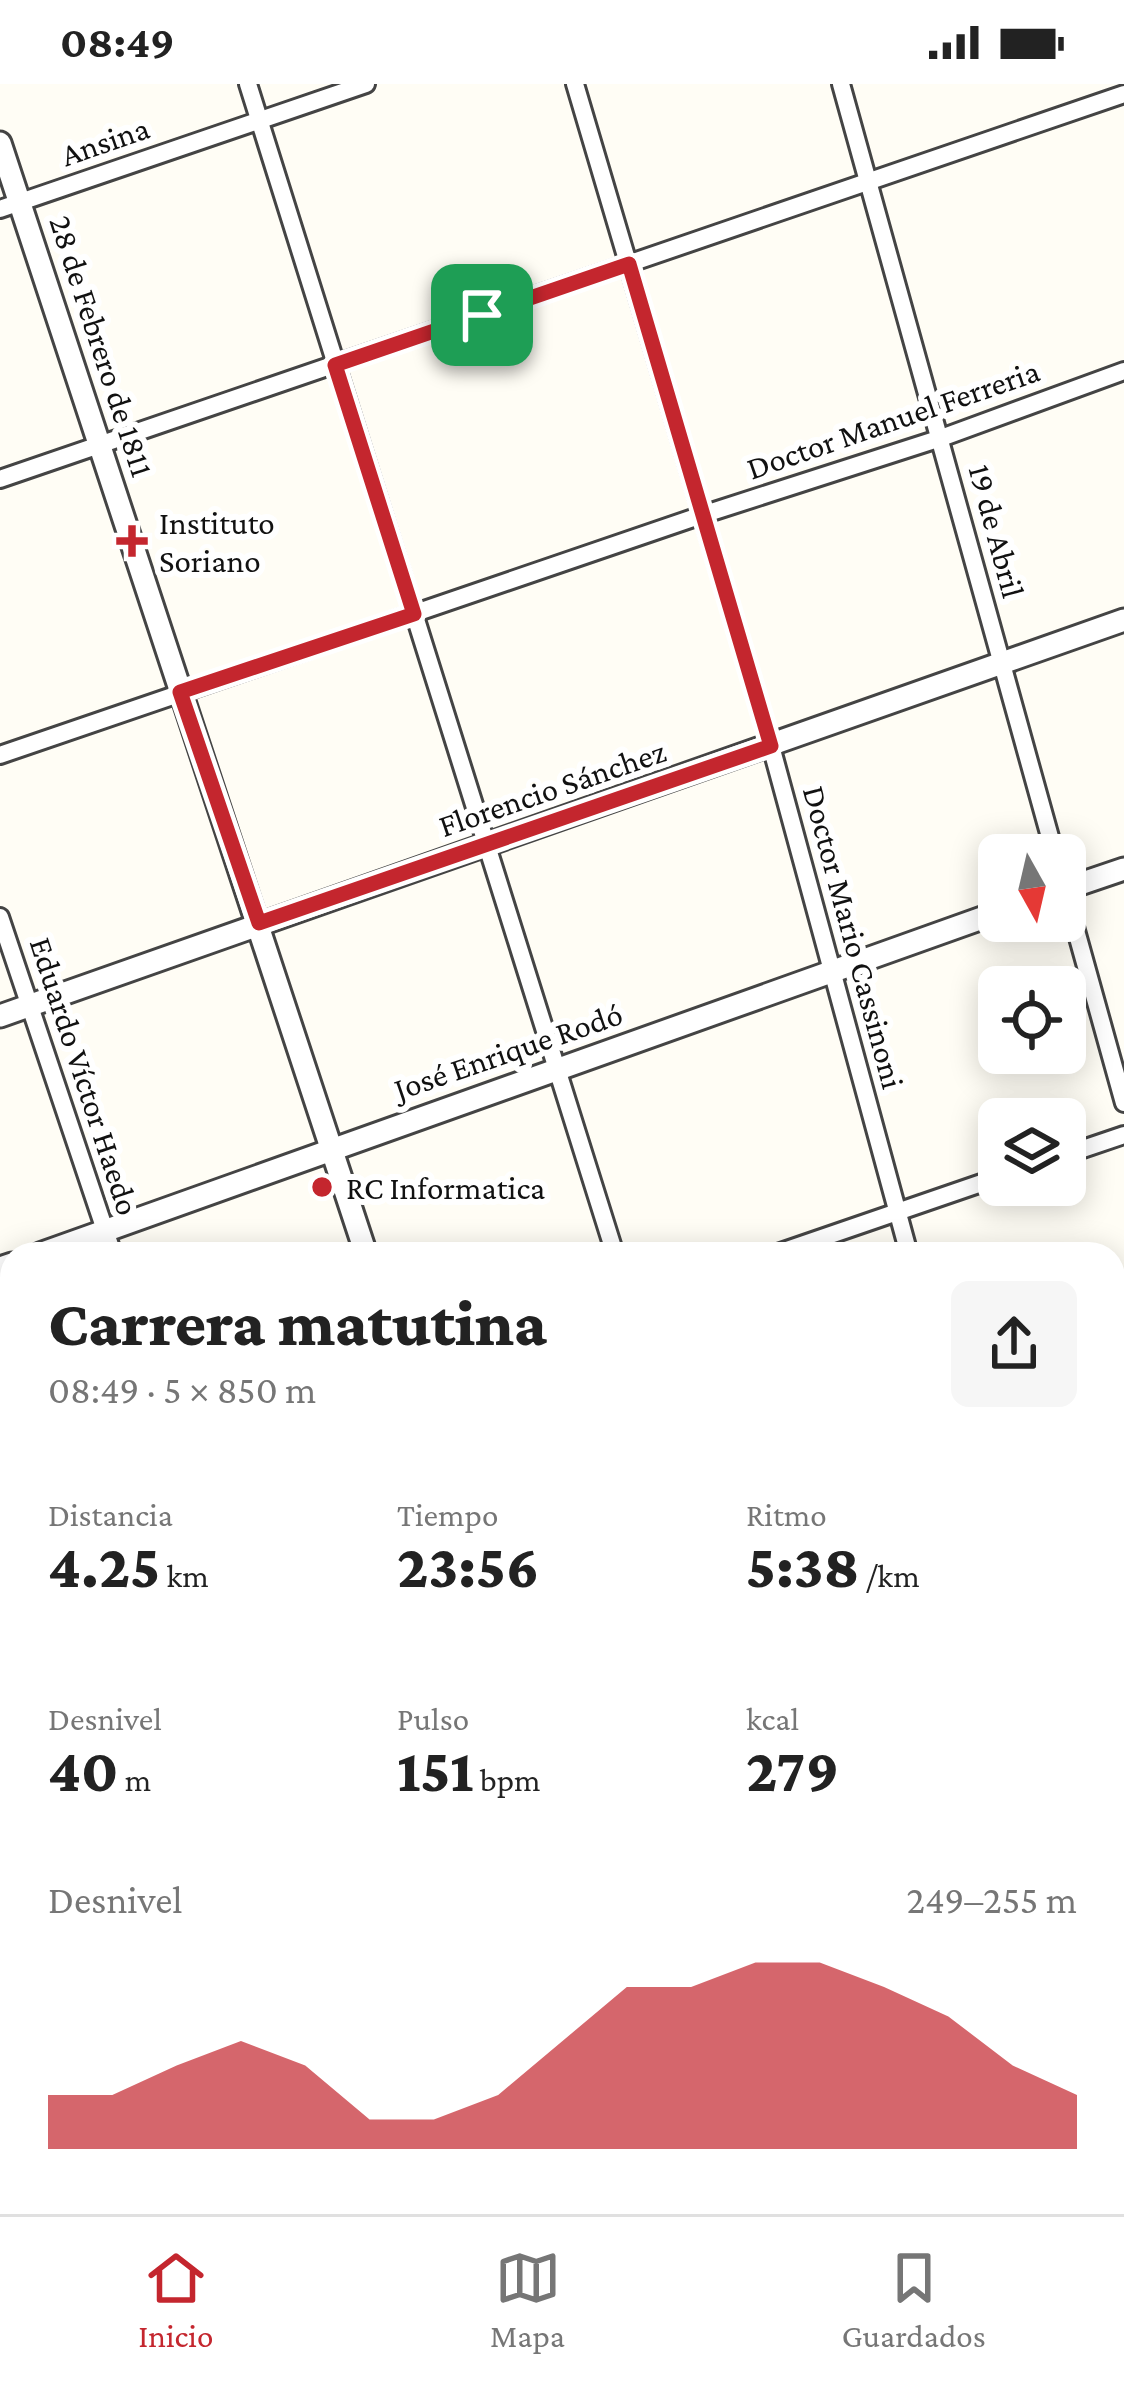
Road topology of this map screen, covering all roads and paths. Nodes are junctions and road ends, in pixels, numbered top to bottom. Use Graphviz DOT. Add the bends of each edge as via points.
graph roads {
  1 [pos="248,84"];
  2 [pos="366,84"];
  3 [pos="575,84"];
  4 [pos="842,84"];
  5 [pos="1124,94"];
  6 [pos="259,120"];
  7 [pos="0,143"];
  8 [pos="867,182"];
  9 [pos="9,206"];
  10 [pos="629,264"];
  11 [pos="335,365"];
  12 [pos="1124,371"];
  13 [pos="940,438"];
  14 [pos="100,444"];
  15 [pos="0,479"];
  16 [pos="702,515"];
  17 [pos="414,614"];
  18 [pos="1124,620"];
  19 [pos="1002,664"];
  20 [pos="180,692"];
  21 [pos="771,746"];
  22 [pos="0,755"];
  23 [pos="1049,834"];
  24 [pos="488,845"];
  25 [pos="1124,869"];
  26 [pos="1086,883"];
  27 [pos="0,917"];
  28 [pos="978,919"];
  29 [pos="259,923"];
  30 [pos="1079,942"];
  31 [pos="832,971"];
  32 [pos="29,1005"];
  33 [pos="0,1016"];
  34 [pos="557,1070"];
  35 [pos="1124,1103"];
  36 [pos="1124,1135"];
  37 [pos="1086,1148"];
  38 [pos="330,1149"];
  39 [pos="978,1184"];
  40 [pos="897,1211"];
  41 [pos="105,1231"];
  42 [pos="74,1242"];
  43 [pos="108,1242"];
  44 [pos="362,1242"];
  45 [pos="611,1242"];
  46 [pos="810,1242"];
  47 [pos="906,1242"];
  1 -- 6 [label="street"];
  2 -- 6 [label="street, Ansina"];
  3 -- 10 [label="street, Doctor Mario Cassinoni"];
  4 -- 8 [label="street, 19 de Abril"];
  5 -- 8 [label="street"];
  6 -- 9 [label="street, Ansina"];
  6 -- 11 [label="street"];
  7 -- 9 [label="street, 28 de Febrero de 1811"];
  8 -- 10 [label="street"];
  8 -- 13 [label="street, 19 de Abril"];
  9 -- 14 [label="street, 28 de Febrero de 1811"];
  10 -- 11 [label="street"];
  10 -- 16 [label="street, Doctor Mario Cassinoni"];
  11 -- 14 [label="street"];
  11 -- 17 [label="street"];
  12 -- 13 [label="street, Doctor Manuel Ferreria"];
  13 -- 16 [label="street, Doctor Manuel Ferreria"];
  13 -- 19 [label="street, 19 de Abril"];
  14 -- 15 [label="street"];
  14 -- 20 [label="street, 28 de Febrero de 1811"];
  16 -- 17 [label="street, Doctor Manuel Ferreria"];
  16 -- 21 [label="street, Doctor Mario Cassinoni"];
  17 -- 20 [label="street, Doctor Manuel Ferreria"];
  17 -- 24 [label="street"];
  18 -- 19 [label="street, Florencio Sánchez"];
  19 -- 21 [label="street, Florencio Sánchez"];
  19 -- 23 [label="street, 19 de Abril"];
  20 -- 22 [label="street, Doctor Manuel Ferreria"];
  20 -- 29 [label="street, 28 de Febrero de 1811"];
  21 -- 24 [label="street, Florencio Sánchez"];
  21 -- 31 [label="street, Doctor Mario Cassinoni"];
  24 -- 29 [label="street, Florencio Sánchez"];
  24 -- 34 [label="street"];
  25 -- 26 [label="street"];
  27 -- 32 [label="street, Eduardo Víctor Haedo"];
  28 -- 31 [label="street, José Enrique Rodó"];
  29 -- 32 [label="street, Florencio Sánchez"];
  29 -- 38 [label="street, 28 de Febrero de 1811"];
  30 -- 35 [label="street"];
  31 -- 34 [label="street, José Enrique Rodó"];
  31 -- 40 [label="street, Doctor Mario Cassinoni"];
  32 -- 33 [label="street, Florencio Sánchez"];
  32 -- 41 [label="street, Eduardo Víctor Haedo"];
  34 -- 38 [label="street, José Enrique Rodó"];
  34 -- 45 [label="street"];
  36 -- 37 [label="street"];
  38 -- 41 [label="street, José Enrique Rodó"];
  38 -- 44 [label="street, 28 de Febrero de 1811"];
  39 -- 40 [label="street"];
  40 -- 46 [label="street"];
  40 -- 47 [label="street, Doctor Mario Cassinoni"];
  41 -- 42 [label="street, José Enrique Rodó"];
  41 -- 43 [label="street, Eduardo Víctor Haedo"];
}
